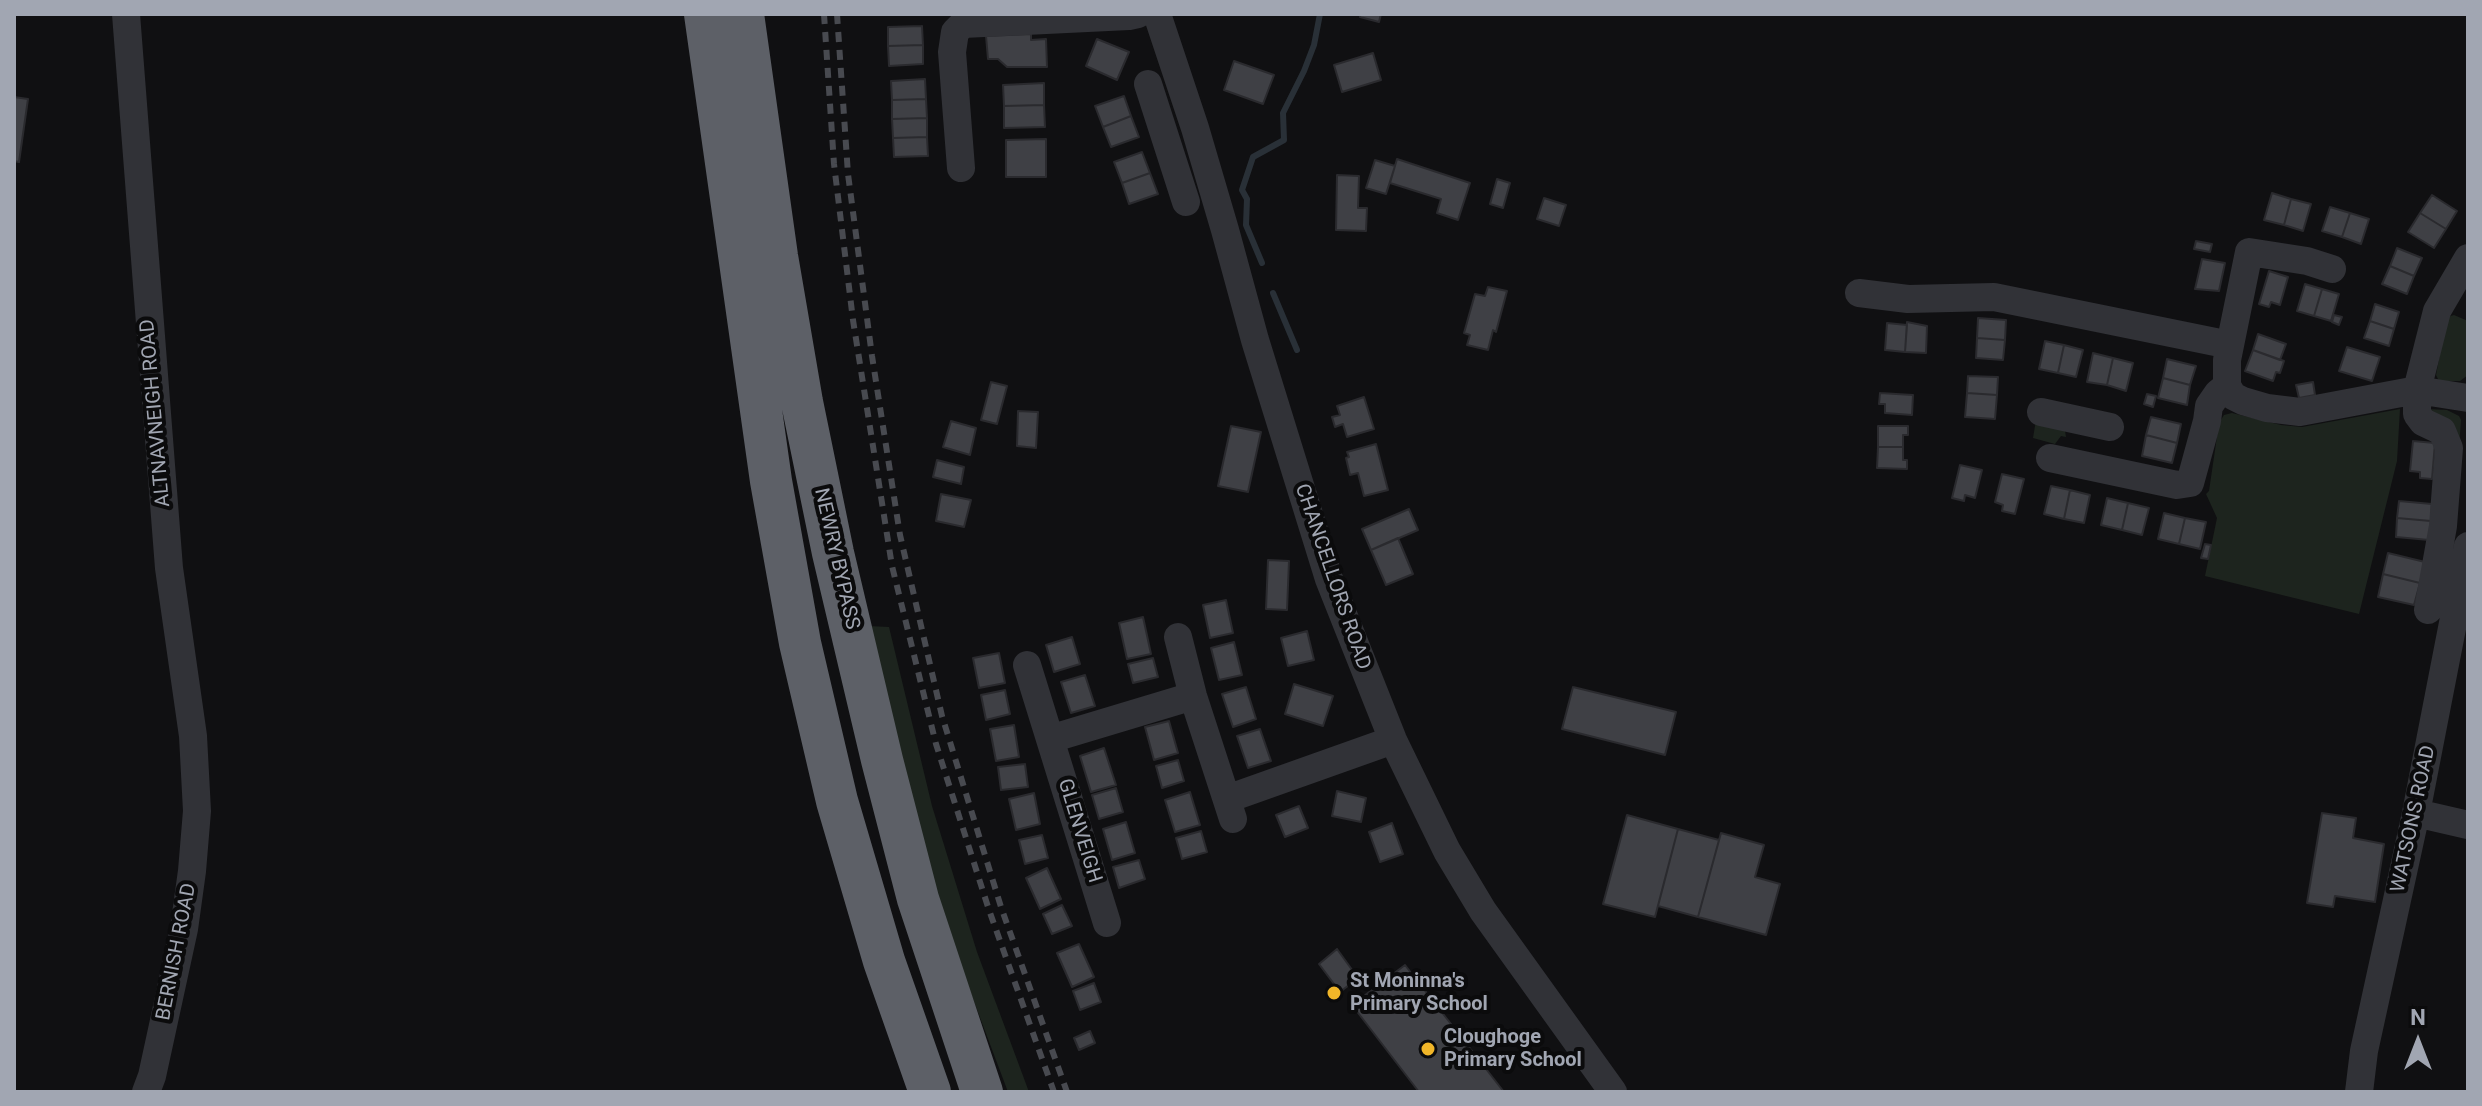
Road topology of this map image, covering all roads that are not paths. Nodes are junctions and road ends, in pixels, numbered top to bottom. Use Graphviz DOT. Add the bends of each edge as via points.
graph roads {
  1 [pos="126,14"];
  2 [pos="705,14"];
  3 [pos="743,14"];
  4 [pos="1138,14"];
  5 [pos="1157,14"];
  6 [pos="1148,84"];
  7 [pos="1195,128"];
  8 [pos="1165,137"];
  9 [pos="961,168"];
  10 [pos="1186,202"];
  11 [pos="2468,258"];
  12 [pos="2332,269"];
  13 [pos="1859,293"];
  14 [pos="2230,345"];
  15 [pos="2227,386"];
  16 [pos="2417,390"];
  17 [pos="2468,398"];
  18 [pos="2041,412"];
  19 [pos="2078,421"];
  20 [pos="2110,427"];
  21 [pos="2468,546"];
  22 [pos="2428,610"];
  23 [pos="1178,637"];
  24 [pos="1027,665"];
  25 [pos="1193,696"];
  26 [pos="1050,739"];
  27 [pos="1393,740"];
  28 [pos="197,811"];
  29 [pos="2416,813"];
  30 [pos="2468,825"];
  31 [pos="1107,923"];
  32 [pos="146,1092"];
  33 [pos="930,1092"];
  34 [pos="982,1092"];
  35 [pos="1613,1092"];
  36 [pos="2359,1092"];
  1 -- 28 [label="street, ALTNAVNEIGH ROAD" via="168,553 193,736"];
  2 -- 33 [label="highway" via="769,466 800,643 846,830"];
  3 -- 34 [label="highway, NEWRY BYPASS" via="779,270 833,553 918,899"];
  4 -- 9 [label="street" via="963,24 955,32 952,52"];
  5 -- 7 [label="street, CHANCELLORS ROAD"];
  6 -- 8 [label="street"];
  7 -- 8 [label="street"];
  7 -- 27 [label="street, CHANCELLORS ROAD" via="1329,579"];
  8 -- 10 [label="street"];
  11 -- 16 [label="street" via="2437,311"];
  12 -- 14 [label="street" via="2251,241"];
  13 -- 14 [label="street" via="1908,299 1994,297"];
  14 -- 15 [label="street"];
  15 -- 16 [label="street" via="2243,401 2300,412"];
  15 -- 19 [label="street" via="2209,406 2190,483 2177,485 2060,460"];
  16 -- 17 [label="street"];
  16 -- 22 [label="street" via="2417,414 2442,431 2449,448 2443,526"];
  18 -- 19 [label="street"];
  19 -- 20 [label="street"];
  21 -- 29 [label="street, WATSONS ROAD"];
  23 -- 25 [label="street"];
  24 -- 26 [label="street, GLENVEIGH"];
  25 -- 26 [label="street"];
  25 -- 27 [label="street" via="1230,809"];
  26 -- 31 [label="street, GLENVEIGH"];
  27 -- 35 [label="street, CHANCELLORS ROAD" via="1483,911"];
  28 -- 32 [label="street, BERNISH ROAD" via="184,929"];
  29 -- 30 [label="street"];
  29 -- 36 [label="street, WATSONS ROAD"];
}
